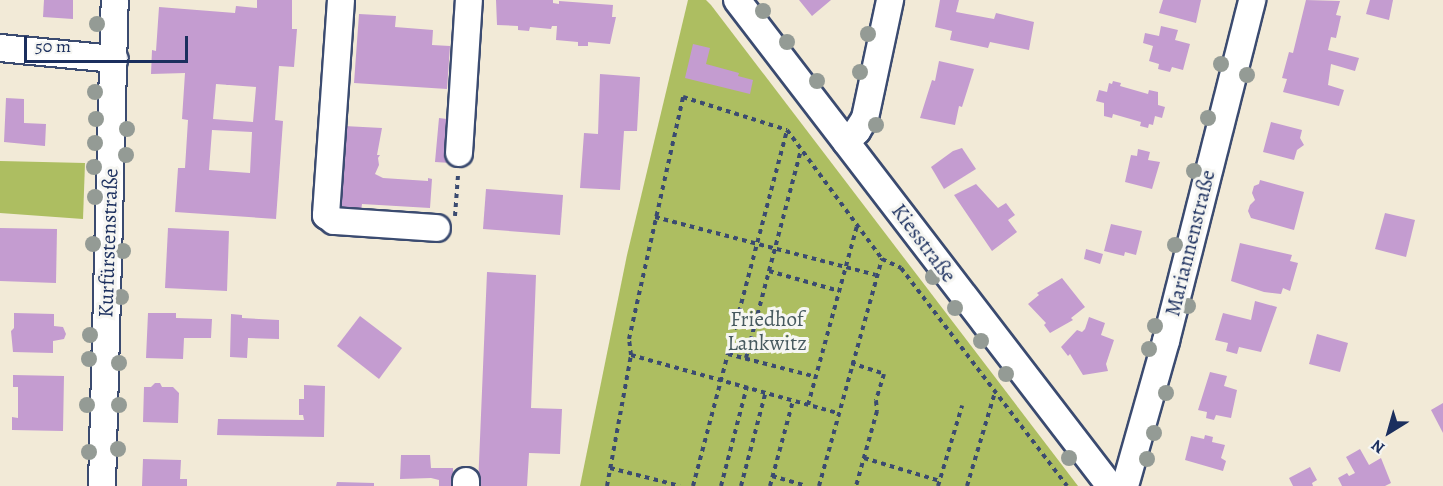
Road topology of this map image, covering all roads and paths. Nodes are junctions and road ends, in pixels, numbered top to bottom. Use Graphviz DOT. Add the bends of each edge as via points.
graph roads {
  1 [pos="115,0"];
  2 [pos="341,0"];
  3 [pos="468,0"];
  4 [pos="737,0"];
  5 [pos="890,0"];
  6 [pos="1252,0"];
  7 [pos="0,48"];
  8 [pos="114,58"];
  9 [pos="788,130"];
  10 [pos="846,142"];
  11 [pos="801,149"];
  12 [pos="459,153"];
  13 [pos="655,217"];
  14 [pos="857,225"];
  15 [pos="437,228"];
  16 [pos="757,243"];
  17 [pos="775,248"];
  18 [pos="882,259"];
  19 [pos="845,267"];
  20 [pos="769,271"];
  21 [pos="876,275"];
  22 [pos="839,291"];
  23 [pos="729,354"];
  24 [pos="631,355"];
  25 [pos="746,358"];
  26 [pos="851,363"];
  27 [pos="816,377"];
  28 [pos="722,379"];
  29 [pos="747,386"];
  30 [pos="766,392"];
  31 [pos="995,392"];
  32 [pos="793,401"];
  33 [pos="808,405"];
  34 [pos="962,406"];
  35 [pos="837,413"];
  36 [pos="864,458"];
  37 [pos="610,468"];
  38 [pos="772,476"];
  39 [pos="939,483"];
  40 [pos="102,486"];
  41 [pos="607,486"];
  42 [pos="680,486"];
  43 [pos="693,486"];
  44 [pos="721,486"];
  45 [pos="741,486"];
  46 [pos="770,486"];
  47 [pos="806,486"];
  48 [pos="819,486"];
  49 [pos="856,486"];
  50 [pos="967,486"];
  51 [pos="1067,486"];
  52 [pos="1110,486"];
  53 [pos="1125,486"];
  1 -- 8 [label="street, Kurfürstenstraße"];
  2 -- 15 [label="street" via="326,215 334,221"];
  3 -- 12 [label="street"];
  4 -- 10 [label="street, Kiesstraße"];
  5 -- 10 [label="street" via="864,118"];
  6 -- 53 [label="street, Mariannenstraße" via="1166,341"];
  7 -- 8 [label="street"];
  8 -- 40 [label="street, Kurfürstenstraße"];
  9 -- 11 [label="path"];
  9 -- 13 [label="path" via="683,97"];
  9 -- 16 [label="path"];
  10 -- 52 [label="street, Kiesstraße"];
  11 -- 14 [label="path"];
  11 -- 17 [label="path"];
  12 -- 15 [label="path" via="455,225"];
  13 -- 16 [label="path"];
  13 -- 24 [label="path" via="629,339"];
  14 -- 18 [label="path"];
  14 -- 19 [label="path"];
  16 -- 17 [label="path"];
  16 -- 23 [label="path"];
  17 -- 19 [label="path"];
  17 -- 20 [label="path"];
  18 -- 21 [label="path"];
  18 -- 31 [label="path" via="901,268"];
  19 -- 21 [label="path"];
  19 -- 22 [label="path"];
  20 -- 22 [label="path"];
  20 -- 25 [label="path"];
  21 -- 26 [label="path"];
  22 -- 27 [label="path"];
  23 -- 25 [label="path"];
  23 -- 28 [label="path"];
  24 -- 28 [label="path"];
  24 -- 37 [label="path"];
  25 -- 27 [label="path"];
  26 -- 35 [label="path"];
  26 -- 36 [label="path" via="884,374"];
  27 -- 33 [label="path"];
  28 -- 29 [label="path"];
  28 -- 43 [label="path"];
  29 -- 30 [label="path"];
  29 -- 44 [label="path"];
  30 -- 32 [label="path"];
  30 -- 45 [label="path"];
  31 -- 50 [label="path"];
  31 -- 51 [label="path"];
  32 -- 33 [label="path"];
  32 -- 38 [label="path"];
  33 -- 35 [label="path"];
  34 -- 39 [label="path"];
  35 -- 48 [label="path"];
  36 -- 39 [label="path"];
  36 -- 49 [label="path"];
  37 -- 41 [label="path"];
  37 -- 42 [label="path"];
  38 -- 46 [label="path"];
  38 -- 47 [label="path"];
}
